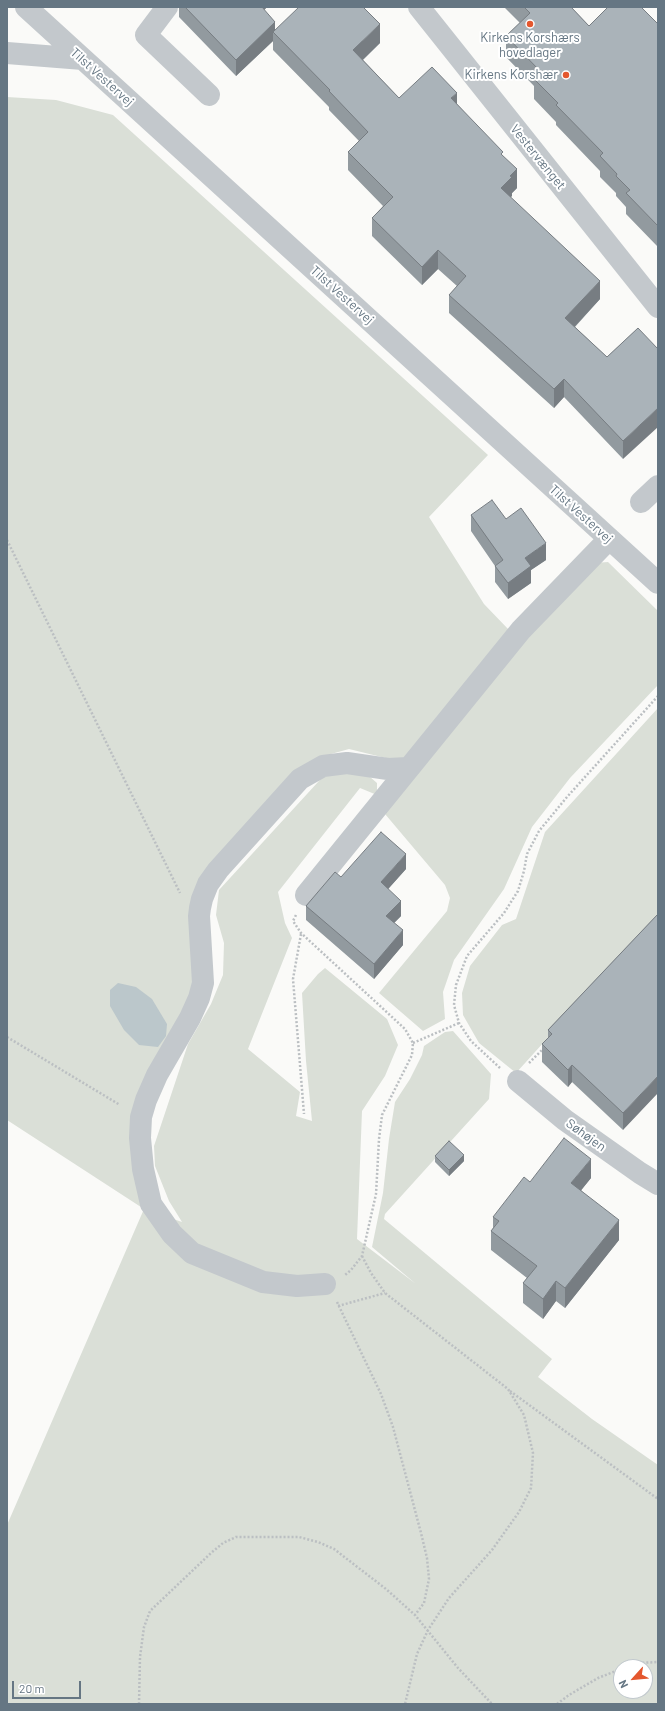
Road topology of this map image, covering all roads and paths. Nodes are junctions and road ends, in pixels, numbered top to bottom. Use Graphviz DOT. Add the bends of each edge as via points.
graph roads {
  1 [pos="26,7"];
  2 [pos="166,7"];
  3 [pos="419,7"];
  4 [pos="7,53"];
  5 [pos="83,60"];
  6 [pos="209,95"];
  7 [pos="658,307"];
  8 [pos="658,486"];
  9 [pos="641,502"];
  10 [pos="609,539"];
  11 [pos="7,540"];
  12 [pos="658,583"];
  13 [pos="658,696"];
  14 [pos="408,768"];
  15 [pos="306,895"];
  16 [pos="200,908"];
  17 [pos="302,933"];
  18 [pos="459,1023"];
  19 [pos="7,1037"];
  20 [pos="413,1043"];
  21 [pos="546,1045"];
  22 [pos="516,1080"];
  23 [pos="304,1114"];
  24 [pos="141,1117"];
  25 [pos="658,1184"];
  26 [pos="362,1256"];
  27 [pos="325,1284"];
  28 [pos="385,1293"];
  29 [pos="338,1306"];
  30 [pos="508,1389"];
  31 [pos="658,1499"];
  32 [pos="415,1615"];
  33 [pos="428,1630"];
  34 [pos="613,1672"];
  35 [pos="139,1704"];
  36 [pos="405,1704"];
  37 [pos="492,1704"];
  38 [pos="557,1704"];
  1 -- 5 [label="street, Tilst Vestervej"];
  2 -- 6 [label="street" via="146,34"];
  3 -- 7 [label="street, Vestervænget"];
  4 -- 5 [label="street"];
  5 -- 10 [label="street, Tilst Vestervej"];
  8 -- 9 [label="street"];
  10 -- 12 [label="street, Tilst Vestervej"];
  10 -- 14 [label="street" via="520,630"];
  11 -- 16 [label="path" via="178,891 191,904"];
  13 -- 18 [label="path" via="539,831 527,854 518,892 504,913 467,956 456,985 454,1005"];
  14 -- 15 [label="street"];
  14 -- 16 [label="street" via="388,769 347,763 323,766 300,778 218,870 208,884"];
  15 -- 17 [label="path" via="292,921"];
  16 -- 24 [label="street" via="203,983 199,998 157,1075"];
  17 -- 20 [label="path" via="405,1029"];
  17 -- 23 [label="path" via="293,979"];
  18 -- 20 [label="path"];
  18 -- 22 [label="path" via="471,1041 508,1076"];
  19 -- 24 [label="path"];
  20 -- 26 [label="path" via="412,1055 382,1115 376,1194"];
  21 -- 22 [label="path"];
  22 -- 25 [label="street, Søhøjen" via="565,1120"];
  24 -- 27 [label="street" via="143,1169 151,1204 172,1234 192,1253 263,1282 297,1286"];
  26 -- 27 [label="path" via="351,1270 337,1280"];
  26 -- 28 [label="path"];
  27 -- 29 [label="path"];
  28 -- 29 [label="path"];
  28 -- 30 [label="path"];
  29 -- 32 [label="path" via="381,1394 393,1427 421,1533 429,1579 424,1603"];
  30 -- 31 [label="path"];
  30 -- 33 [label="path" via="524,1414 533,1453 531,1488 519,1512 492,1550 449,1598"];
  32 -- 33 [label="path"];
  32 -- 35 [label="path" via="356,1565 334,1549 318,1542 299,1537 236,1537 211,1553 150,1611 144,1627 140,1657"];
  33 -- 36 [label="path" via="417,1654"];
  33 -- 37 [label="path" via="458,1668"];
  34 -- 38 [label="path" via="598,1678"];
}
